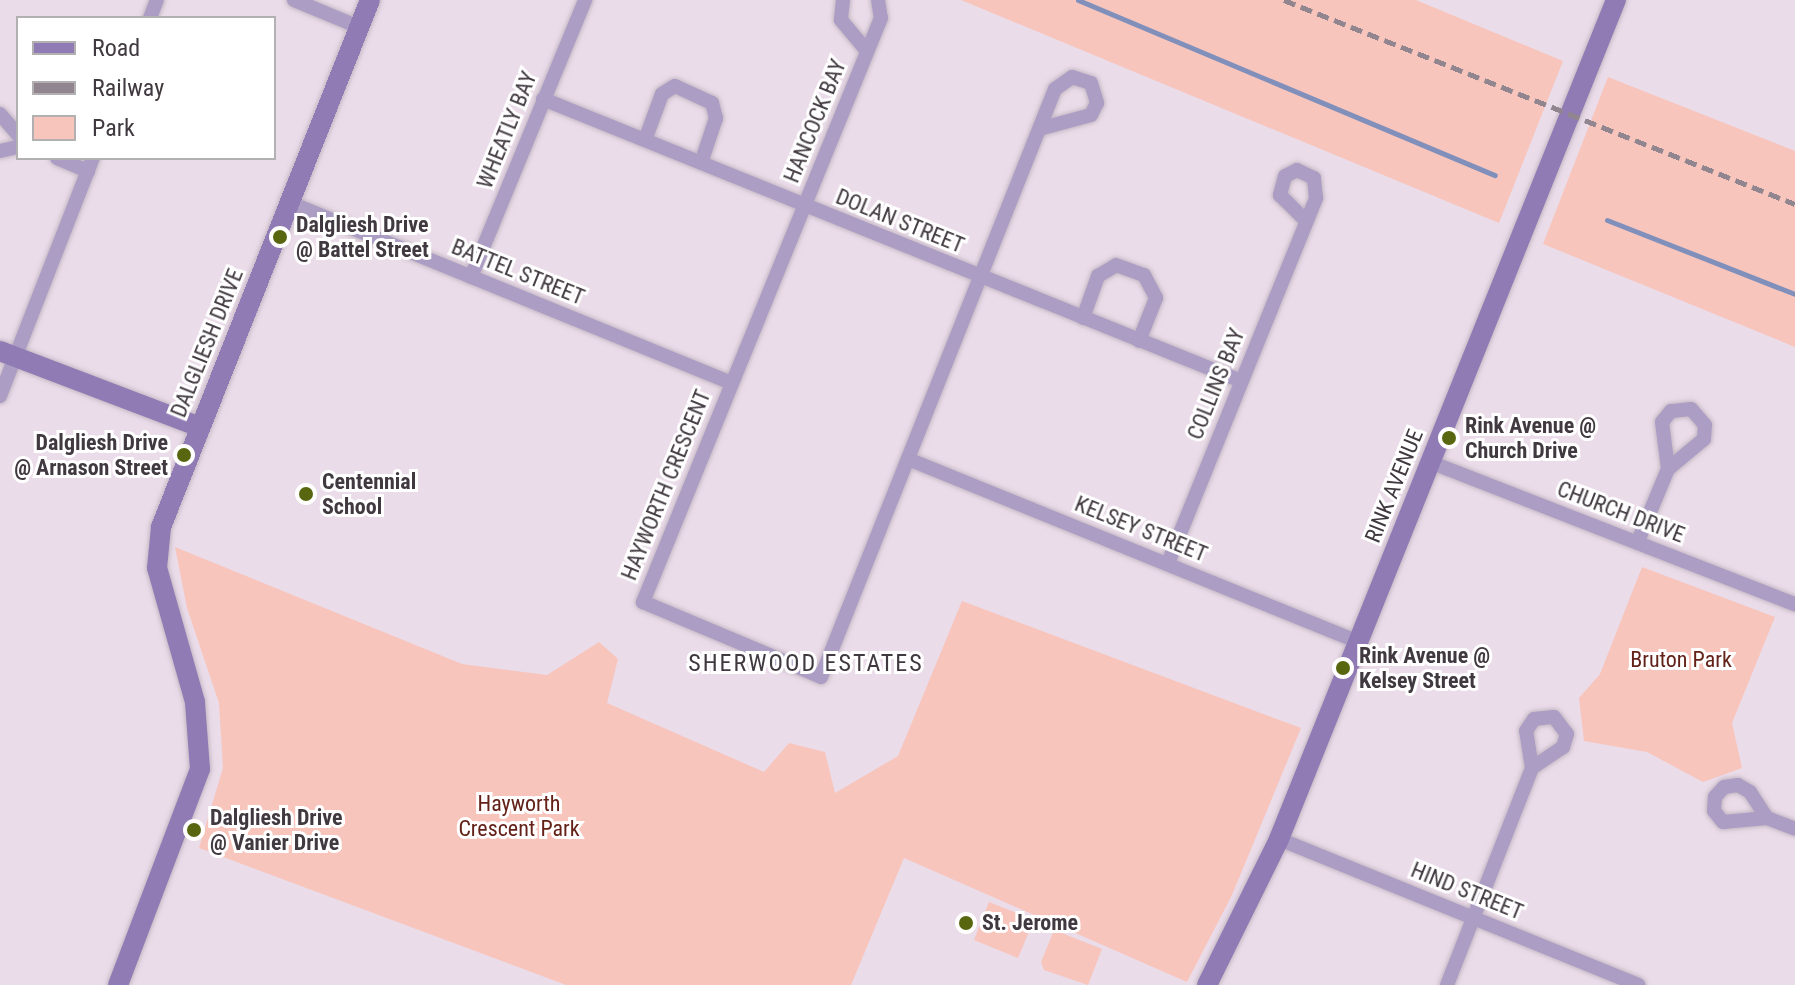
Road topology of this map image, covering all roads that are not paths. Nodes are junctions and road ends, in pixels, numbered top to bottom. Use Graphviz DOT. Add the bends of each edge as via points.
graph roads {
  1 [pos="294,0"];
  2 [pos="370,0"];
  3 [pos="585,0"];
  4 [pos="843,0"];
  5 [pos="878,0"];
  6 [pos="1616,0"];
  7 [pos="359,27"];
  8 [pos="867,51"];
  9 [pos="543,99"];
  10 [pos="0,114"];
  11 [pos="1043,128"];
  12 [pos="16,133"];
  13 [pos="645,140"];
  14 [pos="68,160"];
  15 [pos="701,163"];
  16 [pos="90,164"];
  17 [pos="288,202"];
  18 [pos="804,207"];
  19 [pos="1306,221"];
  20 [pos="471,277"];
  21 [pos="982,277"];
  22 [pos="1083,318"];
  23 [pos="1139,341"];
  24 [pos="8,354"];
  25 [pos="1241,381"];
  26 [pos="731,383"];
  27 [pos="0,396"];
  28 [pos="200,427"];
  29 [pos="908,459"];
  30 [pos="1430,462"];
  31 [pos="1668,469"];
  32 [pos="1638,541"];
  33 [pos="1168,563"];
  34 [pos="1795,604"];
  35 [pos="1358,642"];
  36 [pos="1532,768"];
  37 [pos="1767,818"];
  38 [pos="1795,829"];
  39 [pos="1279,839"];
  40 [pos="1472,916"];
  41 [pos="1445,984"];
  42 [pos="118,985"];
  43 [pos="1207,985"];
  44 [pos="1638,985"];
  1 -- 7 [label="street"];
  2 -- 7 [label="street, DALGLIESH DRIVE"];
  3 -- 9 [label="street, WHEATLY BAY"];
  4 -- 8 [label="street, HANCOCK BAY" via="841,20"];
  5 -- 8 [label="street, HANCOCK BAY" via="881,18"];
  6 -- 30 [label="street, RINK AVENUE"];
  7 -- 17 [label="street, DALGLIESH DRIVE"];
  8 -- 18 [label="street, HANCOCK BAY"];
  9 -- 13 [label="street, DOLAN STREET"];
  9 -- 20 [label="street, WHEATLY BAY"];
  10 -- 12 [label="street"];
  11 -- 21 [label="street, HAYWORTH CRESCENT"];
  13 -- 15 [label="street, DOLAN STREET"];
  13 -- 15 [label="street" via="662,94 675,86 712,103 716,118"];
  14 -- 16 [label="street"];
  15 -- 18 [label="street, DOLAN STREET"];
  16 -- 24 [label="street"];
  17 -- 20 [label="street, BATTEL STREET"];
  17 -- 28 [label="street, DALGLIESH DRIVE"];
  18 -- 21 [label="street, DOLAN STREET"];
  18 -- 26 [label="street, HAYWORTH CRESCENT"];
  19 -- 25 [label="street, COLLINS BAY"];
  20 -- 26 [label="street, BATTEL STREET"];
  21 -- 22 [label="street, DOLAN STREET"];
  21 -- 29 [label="street, HAYWORTH CRESCENT"];
  22 -- 23 [label="street, DOLAN STREET"];
  22 -- 23 [label="street" via="1098,276 1116,265 1144,275 1156,298"];
  23 -- 25 [label="street, DOLAN STREET"];
  24 -- 27 [label="street"];
  24 -- 28 [label="street"];
  25 -- 33 [label="street, COLLINS BAY"];
  26 -- 29 [label="street, HAYWORTH CRESCENT" via="643,602 821,677"];
  28 -- 42 [label="street, DALGLIESH DRIVE" via="161,527 157,568 195,702 200,769"];
  29 -- 33 [label="street, KELSEY STREET"];
  30 -- 32 [label="street, CHURCH DRIVE"];
  30 -- 35 [label="street, RINK AVENUE"];
  31 -- 32 [label="street"];
  32 -- 34 [label="street, CHURCH DRIVE"];
  33 -- 35 [label="street, KELSEY STREET"];
  35 -- 39 [label="street, RINK AVENUE"];
  36 -- 40 [label="street"];
  37 -- 38 [label="street"];
  39 -- 40 [label="street, HIND STREET"];
  39 -- 43 [label="street, RINK AVENUE"];
  40 -- 41 [label="street"];
  40 -- 44 [label="street, HIND STREET"];
}
